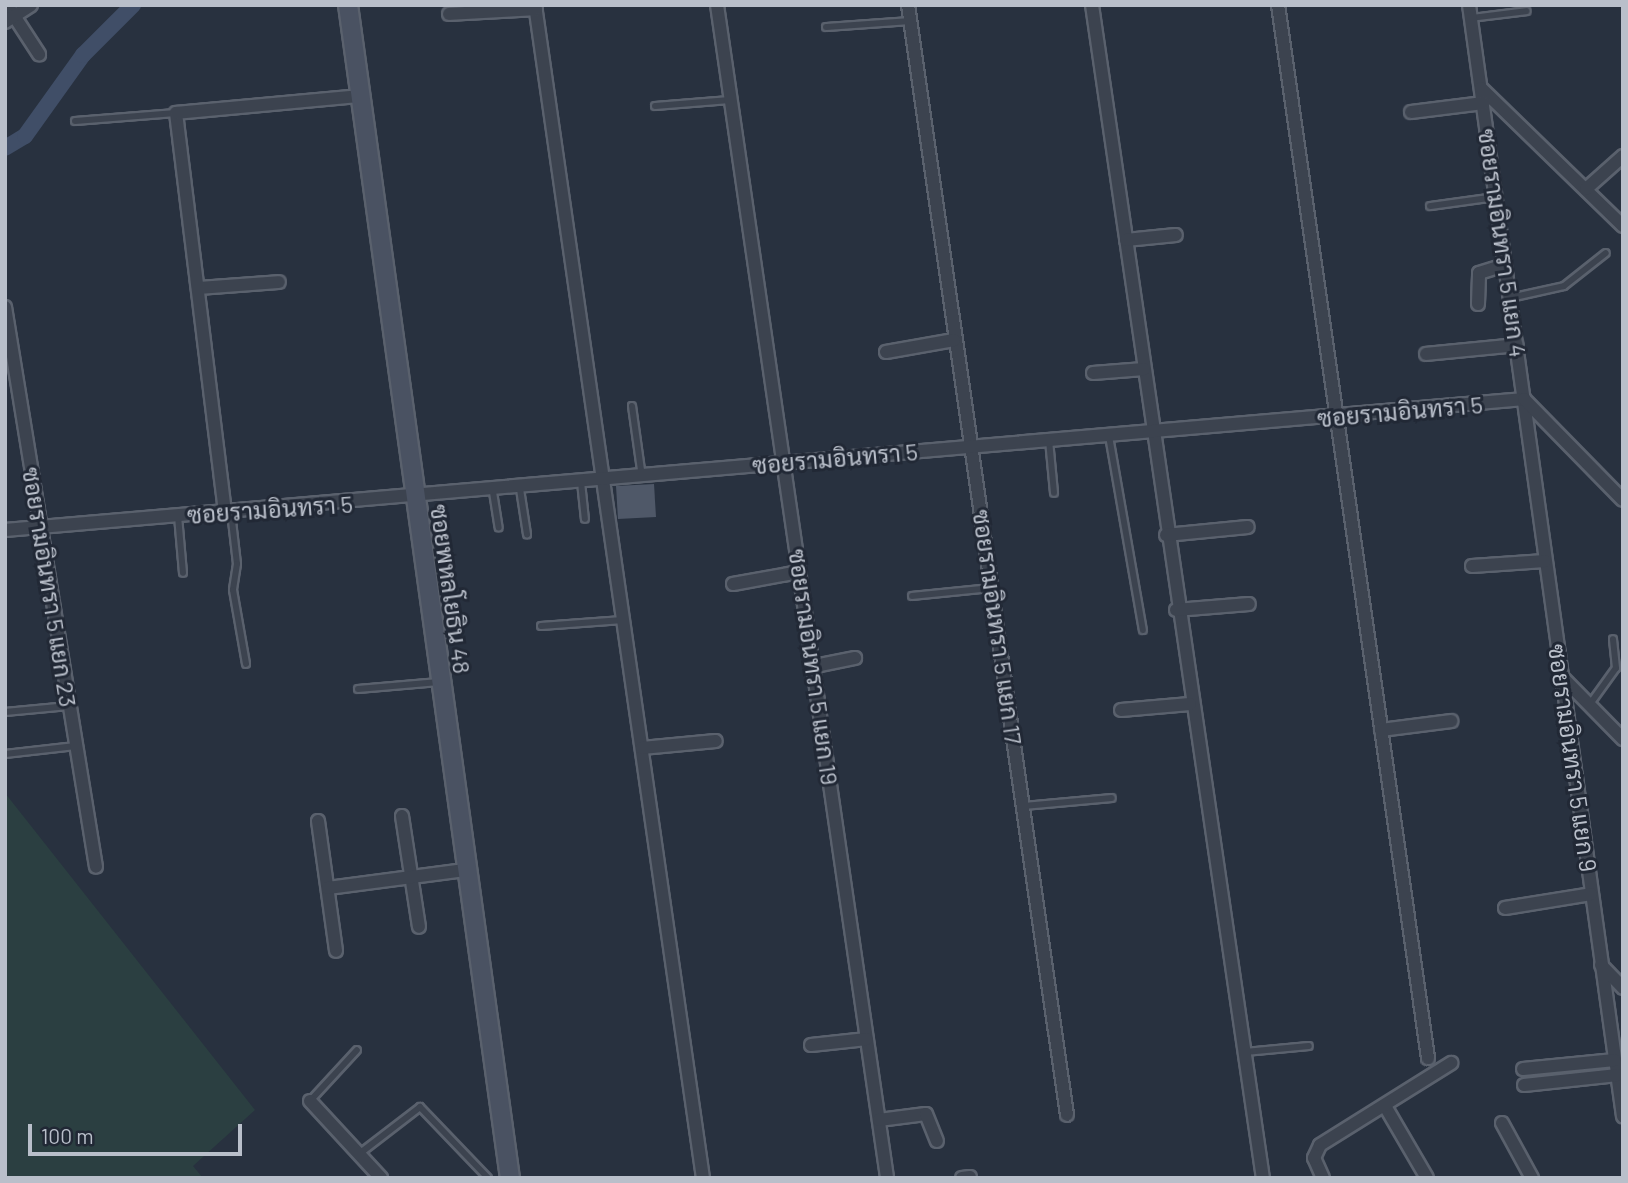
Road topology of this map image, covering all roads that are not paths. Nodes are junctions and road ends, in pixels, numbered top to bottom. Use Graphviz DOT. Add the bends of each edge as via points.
graph roads {
  1 [pos="31,5"];
  2 [pos="348,5"];
  3 [pos="717,5"];
  4 [pos="908,5"];
  5 [pos="1092,5"];
  6 [pos="1278,5"];
  7 [pos="535,7"];
  8 [pos="1470,11"];
  9 [pos="1527,11"];
  10 [pos="9,14"];
  11 [pos="449,14"];
  12 [pos="911,21"];
  13 [pos="826,27"];
  14 [pos="38,54"];
  15 [pos="1481,88"];
  16 [pos="360,96"];
  17 [pos="730,100"];
  18 [pos="1483,103"];
  19 [pos="655,106"];
  20 [pos="1411,112"];
  21 [pos="176,113"];
  22 [pos="75,121"];
  23 [pos="1623,156"];
  24 [pos="1586,189"];
  25 [pos="1496,197"];
  26 [pos="1430,206"];
  27 [pos="1623,226"];
  28 [pos="1175,236"];
  29 [pos="1126,240"];
  30 [pos="1606,253"];
  31 [pos="1505,265"];
  32 [pos="279,282"];
  33 [pos="198,288"];
  34 [pos="1510,298"];
  35 [pos="1478,304"];
  36 [pos="5,307"];
  37 [pos="6,324"];
  38 [pos="954,340"];
  39 [pos="1517,345"];
  40 [pos="886,352"];
  41 [pos="1426,354"];
  42 [pos="1144,369"];
  43 [pos="1093,373"];
  44 [pos="1524,399"];
  45 [pos="632,406"];
  46 [pos="1336,417"];
  47 [pos="1152,431"];
  48 [pos="1109,436"];
  49 [pos="1049,440"];
  50 [pos="973,446"];
  51 [pos="784,460"];
  52 [pos="642,477"];
  53 [pos="604,480"];
  54 [pos="581,482"];
  55 [pos="520,489"];
  56 [pos="493,492"];
  57 [pos="1054,493"];
  58 [pos="413,499"];
  59 [pos="1623,500"];
  60 [pos="228,512"];
  61 [pos="178,516"];
  62 [pos="585,519"];
  63 [pos="41,527"];
  64 [pos="1248,527"];
  65 [pos="499,528"];
  66 [pos="5,530"];
  67 [pos="527,534"];
  68 [pos="1166,535"];
  69 [pos="1545,561"];
  70 [pos="1472,566"];
  71 [pos="799,572"];
  72 [pos="183,573"];
  73 [pos="733,584"];
  74 [pos="993,588"];
  75 [pos="912,596"];
  76 [pos="1249,604"];
  77 [pos="1176,610"];
  78 [pos="624,620"];
  79 [pos="541,626"];
  80 [pos="1143,630"];
  81 [pos="1613,639"];
  82 [pos="855,658"];
  83 [pos="246,664"];
  84 [pos="815,666"];
  85 [pos="1563,678"];
  86 [pos="439,682"];
  87 [pos="358,689"];
  88 [pos="1189,704"];
  89 [pos="1590,704"];
  90 [pos="69,706"];
  91 [pos="1121,710"];
  92 [pos="5,712"];
  93 [pos="1451,721"];
  94 [pos="1381,730"];
  95 [pos="1622,735"];
  96 [pos="716,741"];
  97 [pos="76,746"];
  98 [pos="642,748"];
  99 [pos="5,754"];
  100 [pos="1112,799"];
  101 [pos="1023,806"];
  102 [pos="402,816"];
  103 [pos="318,821"];
  104 [pos="96,867"];
  105 [pos="465,870"];
  106 [pos="410,877"];
  107 [pos="328,888"];
  108 [pos="1591,894"];
  109 [pos="1505,908"];
  110 [pos="419,927"];
  111 [pos="336,951"];
  112 [pos="1601,964"];
  113 [pos="1623,988"];
  114 [pos="867,1039"];
  115 [pos="811,1045"];
  116 [pos="1309,1046"];
  117 [pos="357,1050"];
  118 [pos="1240,1052"];
  119 [pos="1428,1058"];
  120 [pos="1615,1060"];
  121 [pos="1451,1063"];
  122 [pos="1523,1069"];
  123 [pos="1617,1075"];
  124 [pos="1524,1085"];
  125 [pos="310,1101"];
  126 [pos="1385,1106"];
  127 [pos="1067,1115"];
  128 [pos="1623,1116"];
  129 [pos="879,1120"];
  130 [pos="1502,1123"];
  131 [pos="937,1141"];
  132 [pos="359,1154"];
  133 [pos="970,1177"];
  134 [pos="381,1178"];
  135 [pos="488,1178"];
  136 [pos="510,1178"];
  137 [pos="703,1178"];
  138 [pos="887,1178"];
  139 [pos="962,1178"];
  140 [pos="1264,1178"];
  141 [pos="1324,1178"];
  142 [pos="1427,1178"];
  143 [pos="1532,1178"];
  1 -- 10 [label="street"];
  2 -- 16 [label="street, ซอยพหลโยธิน 48"];
  3 -- 17 [label="street, ซอยรามอินทรา 5 แยก 19"];
  4 -- 12 [label="street, ซอยรามอินทรา 5 แยก 17"];
  5 -- 29 [label="street"];
  6 -- 46 [label="street"];
  7 -- 11 [label="street"];
  7 -- 53 [label="street"];
  8 -- 9 [label="lane"];
  8 -- 15 [label="street, ซอยรามอินทรา 5 แยก 4"];
  10 -- 14 [label="street"];
  12 -- 13 [label="lane"];
  12 -- 38 [label="street, ซอยรามอินทรา 5 แยก 17"];
  15 -- 18 [label="street, ซอยรามอินทรา 5 แยก 4"];
  15 -- 24 [label="street"];
  16 -- 21 [label="street"];
  16 -- 58 [label="street, ซอยพหลโยธิน 48"];
  17 -- 19 [label="lane"];
  17 -- 51 [label="street, ซอยรามอินทรา 5 แยก 19"];
  18 -- 20 [label="street"];
  18 -- 25 [label="street, ซอยรามอินทรา 5 แยก 4"];
  21 -- 22 [label="lane"];
  21 -- 33 [label="street"];
  23 -- 24 [label="street"];
  24 -- 27 [label="street"];
  25 -- 26 [label="lane"];
  25 -- 31 [label="street, ซอยรามอินทรา 5 แยก 4"];
  28 -- 29 [label="street"];
  29 -- 42 [label="street"];
  30 -- 34 [label="lane" via="1564,286"];
  31 -- 34 [label="street, ซอยรามอินทรา 5 แยก 4"];
  31 -- 35 [label="street" via="1479,273"];
  32 -- 33 [label="street"];
  33 -- 60 [label="street"];
  34 -- 39 [label="street, ซอยรามอินทรา 5 แยก 4"];
  36 -- 37 [label="street, ซอยรามอินทรา 5 แยก 23"];
  37 -- 63 [label="street, ซอยรามอินทรา 5 แยก 23"];
  38 -- 40 [label="street"];
  38 -- 50 [label="street, ซอยรามอินทรา 5 แยก 17"];
  39 -- 41 [label="street"];
  39 -- 44 [label="street, ซอยรามอินทรา 5 แยก 4"];
  42 -- 43 [label="street"];
  42 -- 47 [label="street"];
  44 -- 46 [label="street, ซอยรามอินทรา 5"];
  44 -- 59 [label="street"];
  44 -- 69 [label="street, ซอยรามอินทรา 5 แยก 9"];
  45 -- 52 [label="lane"];
  46 -- 47 [label="street, ซอยรามอินทรา 5"];
  46 -- 94 [label="street"];
  47 -- 48 [label="street, ซอยรามอินทรา 5"];
  47 -- 68 [label="street"];
  48 -- 49 [label="street, ซอยรามอินทรา 5"];
  48 -- 80 [label="lane"];
  49 -- 50 [label="street, ซอยรามอินทรา 5"];
  49 -- 57 [label="lane"];
  50 -- 51 [label="street, ซอยรามอินทรา 5"];
  50 -- 74 [label="street, ซอยรามอินทรา 5 แยก 17"];
  51 -- 52 [label="street, ซอยรามอินทรา 5"];
  51 -- 71 [label="street, ซอยรามอินทรา 5 แยก 19"];
  52 -- 53 [label="street, ซอยรามอินทรา 5"];
  53 -- 54 [label="street, ซอยรามอินทรา 5"];
  53 -- 78 [label="street"];
  54 -- 55 [label="street, ซอยรามอินทรา 5"];
  54 -- 62 [label="lane"];
  55 -- 56 [label="street, ซอยรามอินทรา 5"];
  55 -- 67 [label="lane"];
  56 -- 58 [label="street, ซอยรามอินทรา 5"];
  56 -- 65 [label="lane"];
  58 -- 60 [label="street, ซอยรามอินทรา 5"];
  58 -- 86 [label="street, ซอยพหลโยธิน 48"];
  60 -- 61 [label="street, ซอยรามอินทรา 5"];
  60 -- 83 [label="lane" via="237,564 233,590"];
  61 -- 63 [label="street, ซอยรามอินทรา 5"];
  61 -- 72 [label="lane"];
  63 -- 66 [label="street, ซอยรามอินทรา 5"];
  63 -- 90 [label="street, ซอยรามอินทรา 5 แยก 23"];
  64 -- 68 [label="street"];
  68 -- 77 [label="street"];
  69 -- 70 [label="street"];
  69 -- 85 [label="street, ซอยรามอินทรา 5 แยก 9"];
  71 -- 73 [label="street"];
  71 -- 84 [label="street, ซอยรามอินทรา 5 แยก 19"];
  74 -- 75 [label="lane"];
  74 -- 101 [label="street, ซอยรามอินทรา 5 แยก 17"];
  76 -- 77 [label="street"];
  77 -- 88 [label="street"];
  78 -- 79 [label="lane"];
  78 -- 98 [label="street"];
  81 -- 89 [label="lane" via="1616,667"];
  82 -- 84 [label="street"];
  84 -- 114 [label="street, ซอยรามอินทรา 5 แยก 19"];
  85 -- 89 [label="street"];
  85 -- 108 [label="street, ซอยรามอินทรา 5 แยก 9"];
  86 -- 87 [label="lane"];
  86 -- 105 [label="street, ซอยพหลโยธิน 48"];
  88 -- 91 [label="street"];
  88 -- 118 [label="street"];
  89 -- 95 [label="street"];
  90 -- 92 [label="lane"];
  90 -- 97 [label="street, ซอยรามอินทรา 5 แยก 23"];
  93 -- 94 [label="street"];
  94 -- 119 [label="street"];
  96 -- 98 [label="street"];
  97 -- 99 [label="lane"];
  97 -- 104 [label="street, ซอยรามอินทรา 5 แยก 23"];
  98 -- 137 [label="street"];
  100 -- 101 [label="lane"];
  101 -- 127 [label="street, ซอยรามอินทรา 5 แยก 17"];
  102 -- 106 [label="street"];
  103 -- 107 [label="street"];
  105 -- 106 [label="street"];
  105 -- 136 [label="street, ซอยพหลโยธิน 48"];
  106 -- 107 [label="street"];
  106 -- 110 [label="street"];
  107 -- 111 [label="street"];
  108 -- 109 [label="street"];
  108 -- 112 [label="street, ซอยรามอินทรา 5 แยก 9"];
  112 -- 113 [label="street"];
  112 -- 120 [label="street, ซอยรามอินทรา 5 แยก 9"];
  114 -- 115 [label="street"];
  114 -- 129 [label="street, ซอยรามอินทรา 5 แยก 19"];
  116 -- 118 [label="lane"];
  117 -- 125 [label="lane"];
  118 -- 140 [label="street"];
  120 -- 122 [label="street"];
  120 -- 123 [label="street, ซอยรามอินทรา 5 แยก 9"];
  121 -- 126 [label="street"];
  123 -- 124 [label="street"];
  123 -- 128 [label="street, ซอยรามอินทรา 5 แยก 9"];
  125 -- 132 [label="street"];
  126 -- 141 [label="street" via="1320,1144 1314,1158"];
  126 -- 142 [label="street"];
  129 -- 131 [label="street" via="926,1114"];
  129 -- 138 [label="street, ซอยรามอินทรา 5 แยก 19"];
  130 -- 143 [label="street"];
  132 -- 134 [label="street"];
  132 -- 135 [label="lane" via="421,1107"];
  133 -- 139 [label="street"];
}
